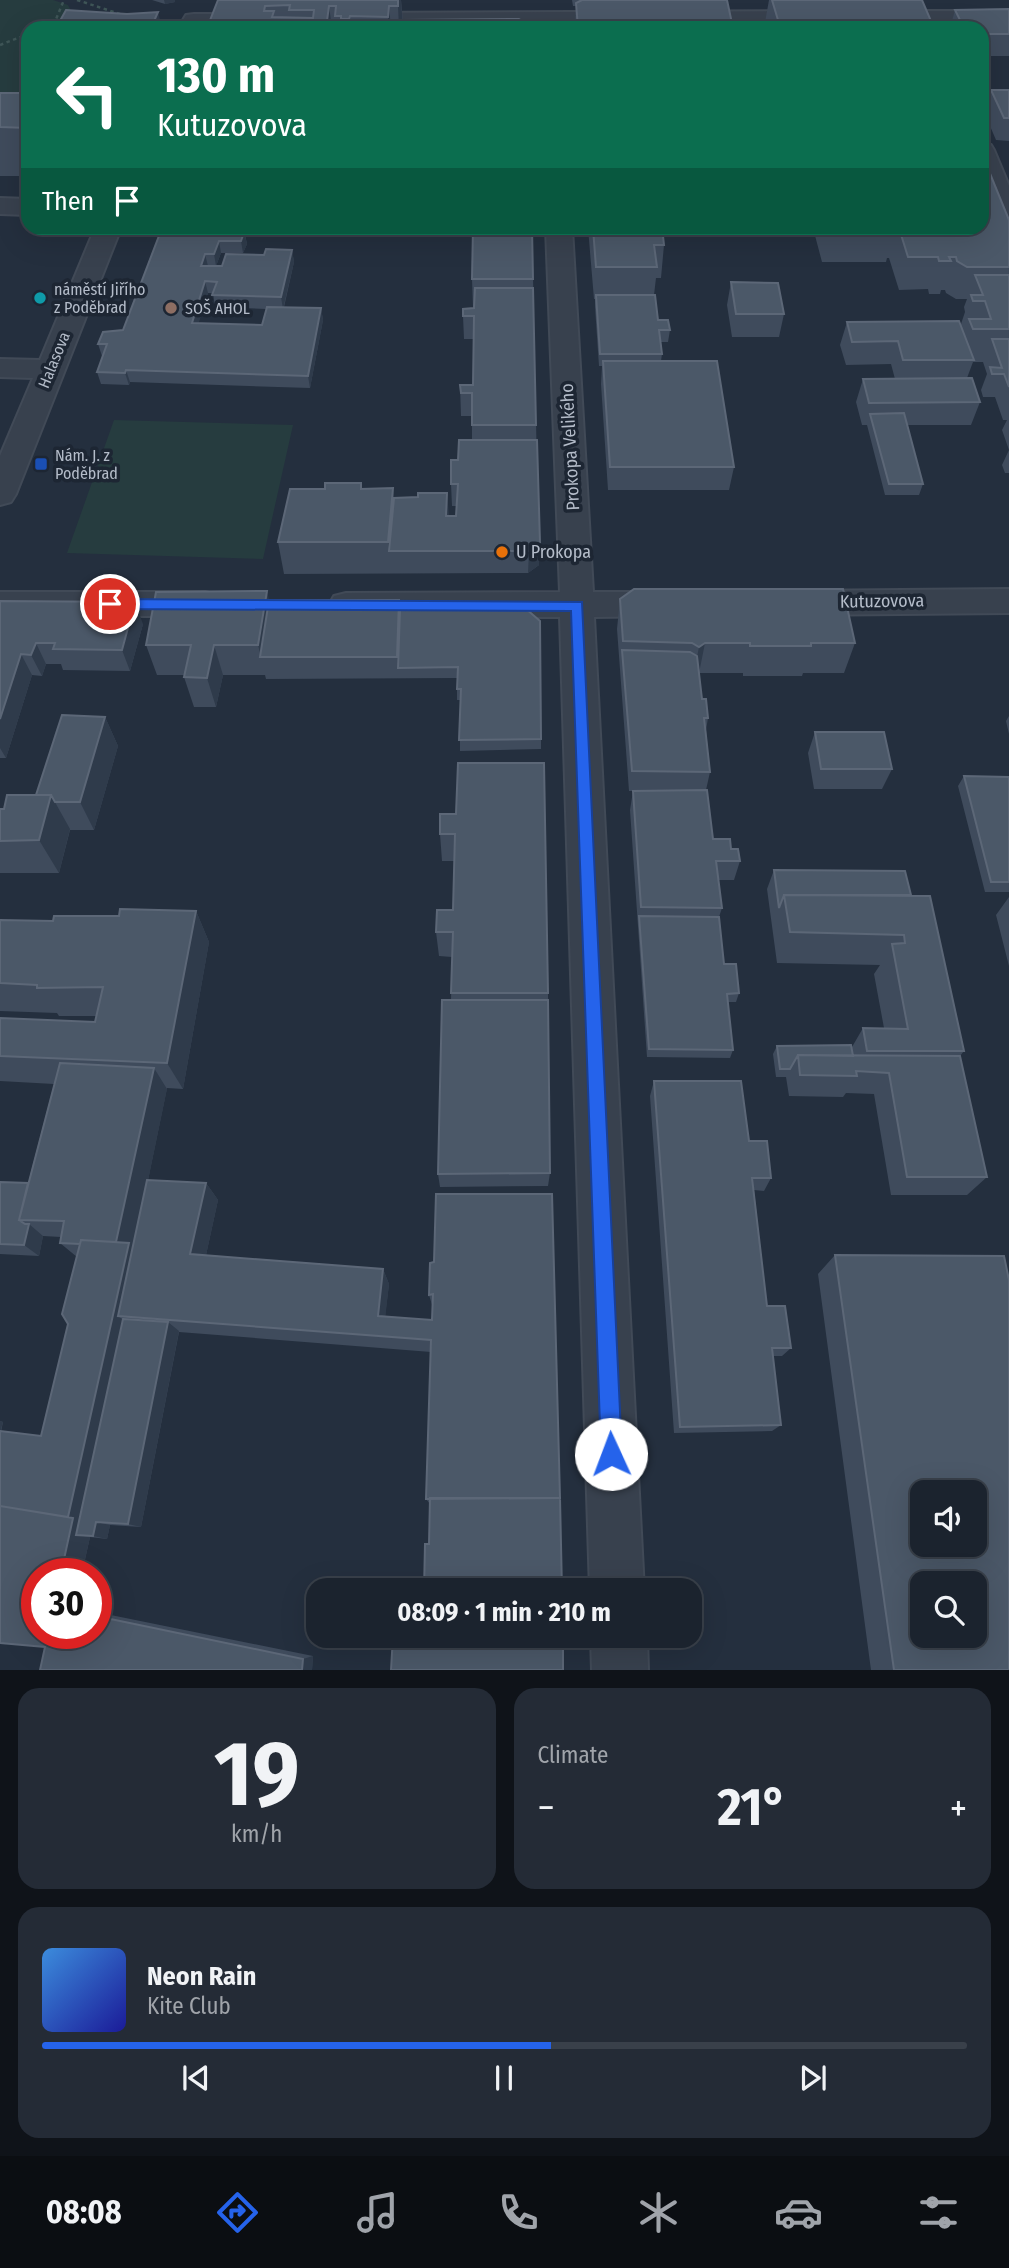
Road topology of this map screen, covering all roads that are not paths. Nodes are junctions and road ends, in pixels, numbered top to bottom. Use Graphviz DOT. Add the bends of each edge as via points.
graph roads {
  1 [pos="549,15"];
  2 [pos="925,15"];
  3 [pos="195,16"];
  4 [pos="1009,17"];
  5 [pos="331,19"];
  6 [pos="276,20"];
  7 [pos="1009,147"];
  8 [pos="989,148"];
  9 [pos="989,166"];
  10 [pos="0,206"];
  11 [pos="21,207"];
  12 [pos="1009,216"];
  13 [pos="105,235"];
  14 [pos="559,235"];
  15 [pos="0,368"];
  16 [pos="50,369"];
  17 [pos="0,494"];
  18 [pos="1009,601"];
  19 [pos="769,603"];
  20 [pos="0,604"];
  21 [pos="234,604"];
  22 [pos="701,604"];
  23 [pos="316,605"];
  24 [pos="577,606"];
  25 [pos="616,1578"];
  26 [pos="619,1648"];
  27 [pos="620,1670"];
  1 -- 2 [label="street"];
  1 -- 5 [label="street"];
  2 -- 4 [label="street"];
  3 -- 6 [label="street"];
  7 -- 8 [label="street"];
  9 -- 12 [label="street"];
  10 -- 11 [label="street"];
  13 -- 16 [label="street, Halasova"];
  14 -- 24 [label="street, Prokopa Velikého"];
  15 -- 16 [label="street"];
  16 -- 17 [label="street, Halasova"];
  18 -- 19 [label="street, Kutuzovova"];
  20 -- 21 [label="street"];
  22 -- 24 [label="street"];
  23 -- 24 [label="street"];
  24 -- 25 [label="street, Prokopa Velikého"];
  26 -- 27 [label="street"];
}
